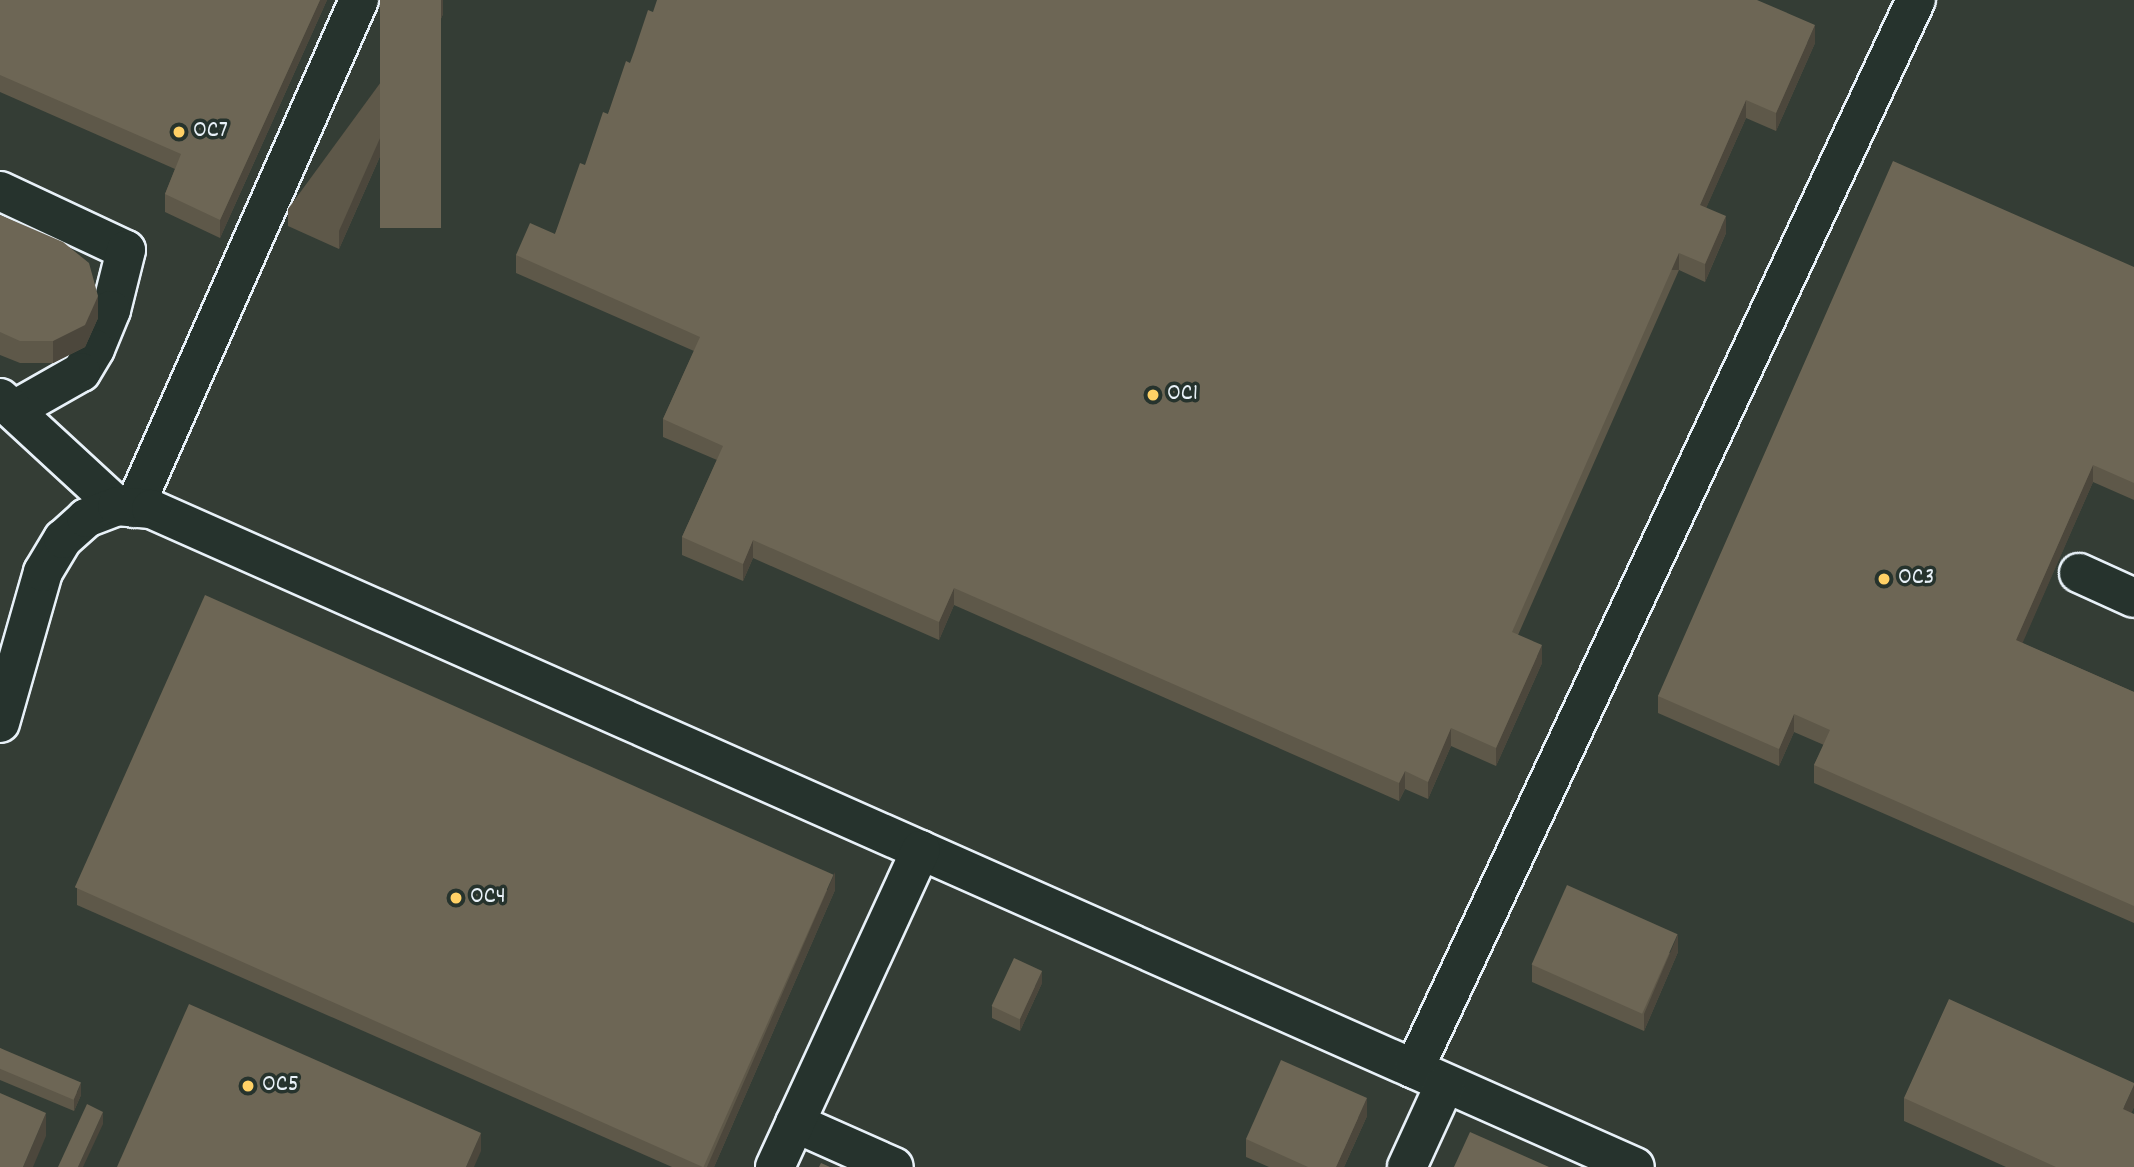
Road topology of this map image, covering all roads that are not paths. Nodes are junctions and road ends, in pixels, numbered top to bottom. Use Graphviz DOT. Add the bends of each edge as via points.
graph roads {
  1 [pos="359,0"];
  2 [pos="1916,0"];
  3 [pos="0,191"];
  4 [pos="7,404"];
  5 [pos="125,507"];
  6 [pos="2079,573"];
  7 [pos="2134,598"];
  8 [pos="0,723"];
  9 [pos="921,850"];
  10 [pos="1430,1076"];
  11 [pos="795,1124"];
  12 [pos="775,1167"];
  13 [pos="894,1167"];
  14 [pos="1407,1167"];
  15 [pos="1635,1167"];
  1 -- 5 [label="lane"];
  2 -- 10 [label="lane"];
  3 -- 4 [label="lane" via="126,250 111,310 81,372"];
  4 -- 5 [label="lane"];
  5 -- 8 [label="lane" via="86,518 63,539 43,572"];
  5 -- 9 [label="lane" via="151,509"];
  6 -- 7 [label="lane"];
  9 -- 10 [label="lane"];
  9 -- 11 [label="lane"];
  10 -- 14 [label="lane"];
  10 -- 15 [label="lane"];
  11 -- 12 [label="lane"];
  11 -- 13 [label="lane"];
}
